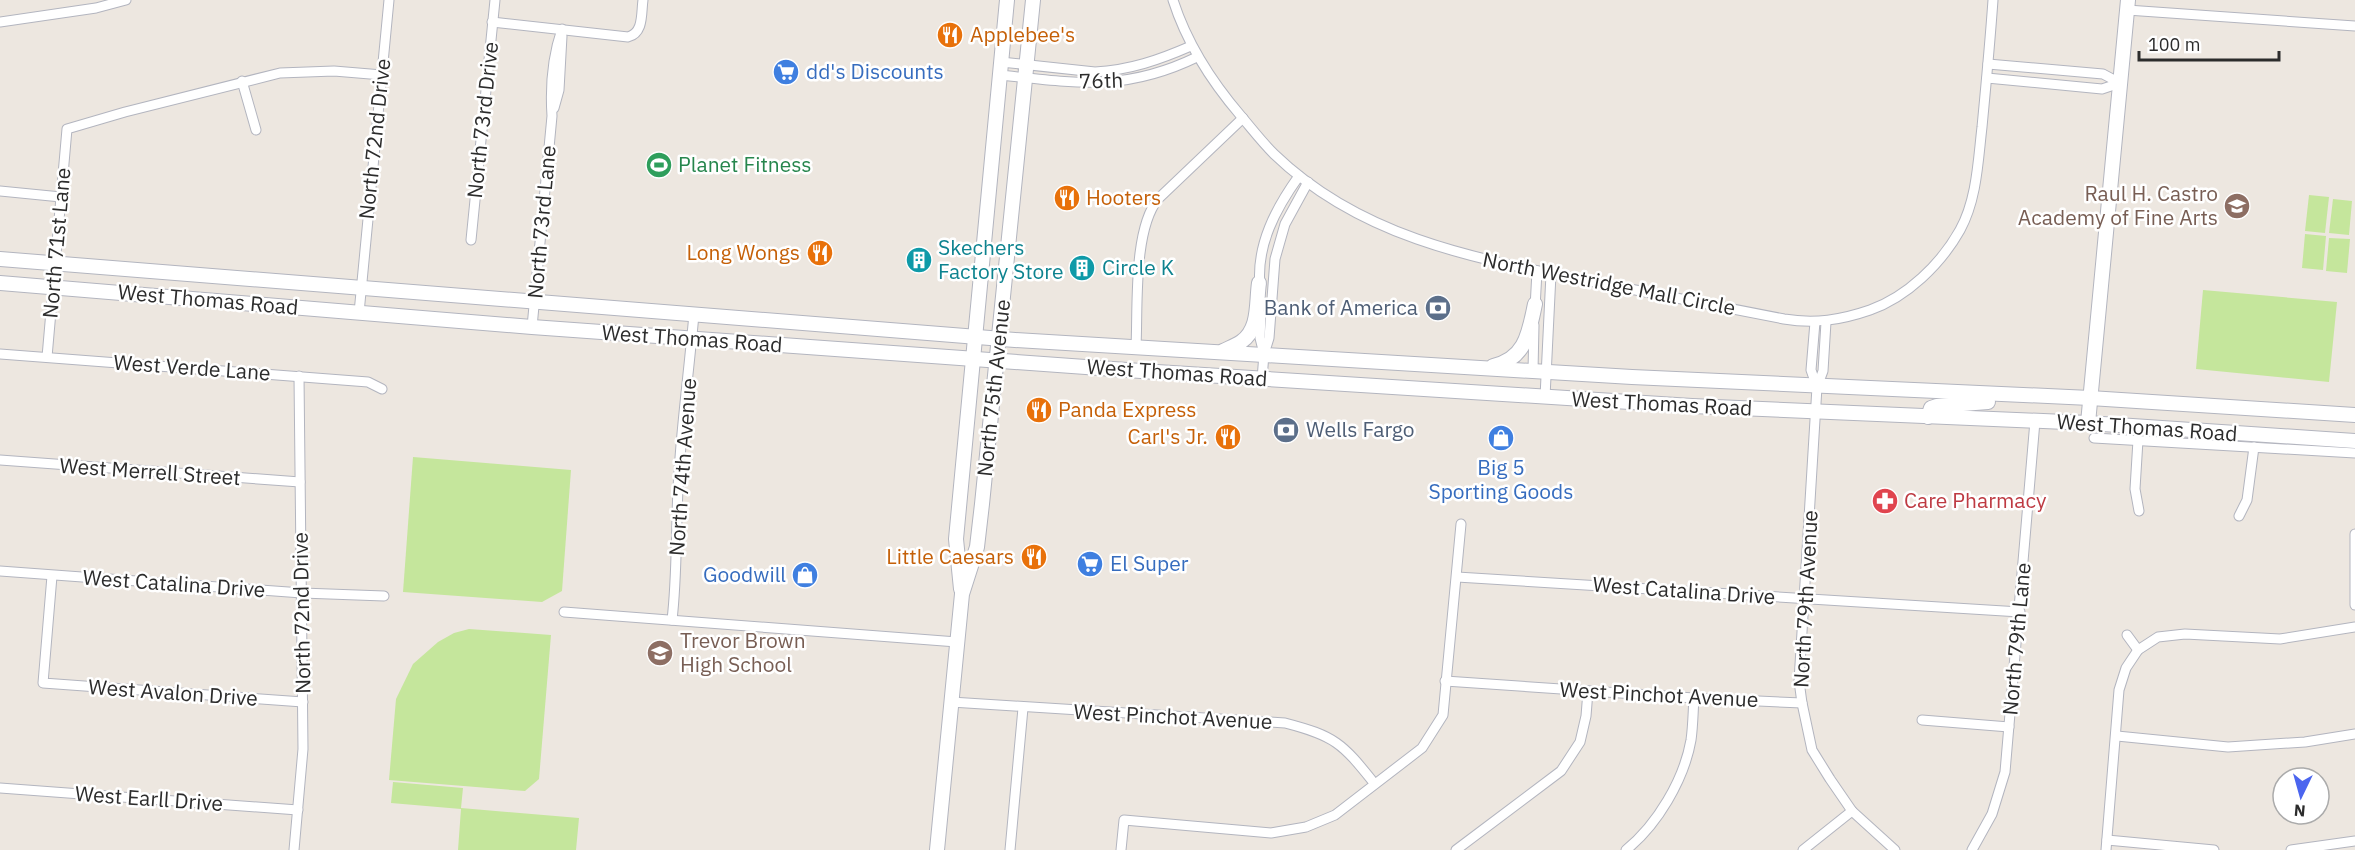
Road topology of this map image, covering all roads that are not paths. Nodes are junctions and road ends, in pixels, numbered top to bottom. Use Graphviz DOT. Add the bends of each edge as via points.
graph roads {
  1 [pos="126,0"];
  2 [pos="389,0"];
  3 [pos="495,0"];
  4 [pos="643,0"];
  5 [pos="1007,0"];
  6 [pos="1033,0"];
  7 [pos="1173,0"];
  8 [pos="1993,0"];
  9 [pos="2127,5"];
  10 [pos="0,22"];
  11 [pos="492,22"];
  12 [pos="2355,26"];
  13 [pos="562,29"];
  14 [pos="1191,46"];
  15 [pos="1197,57"];
  16 [pos="1000,69"];
  17 [pos="1026,71"];
  18 [pos="1987,71"];
  19 [pos="382,75"];
  20 [pos="242,81"];
  21 [pos="2120,83"];
  22 [pos="1243,118"];
  23 [pos="256,130"];
  24 [pos="1299,176"];
  25 [pos="1308,182"];
  26 [pos="0,191"];
  27 [pos="61,197"];
  28 [pos="471,240"];
  29 [pos="0,260"];
  30 [pos="56,264"];
  31 [pos="1537,271"];
  32 [pos="1551,274"];
  33 [pos="0,283"];
  34 [pos="1259,283"];
  35 [pos="53,287"];
  36 [pos="361,289"];
  37 [pos="535,302"];
  38 [pos="1535,304"];
  39 [pos="359,313"];
  40 [pos="694,314"];
  41 [pos="1815,322"];
  42 [pos="1826,322"];
  43 [pos="532,327"];
  44 [pos="974,336"];
  45 [pos="692,339"];
  46 [pos="999,339"];
  47 [pos="1136,347"];
  48 [pos="1222,351"];
  49 [pos="0,354"];
  50 [pos="1264,354"];
  51 [pos="48,357"];
  52 [pos="972,359"];
  53 [pos="996,361"];
  54 [pos="1486,368"];
  55 [pos="1539,371"];
  56 [pos="299,376"];
  57 [pos="1262,379"];
  58 [pos="1817,387"];
  59 [pos="382,389"];
  60 [pos="1538,396"];
  61 [pos="2019,396"];
  62 [pos="2090,398"];
  63 [pos="1815,413"];
  64 [pos="2355,415"];
  65 [pos="1928,417"];
  66 [pos="2035,421"];
  67 [pos="2088,423"];
  68 [pos="2094,438"];
  69 [pos="2138,440"];
  70 [pos="2355,441"];
  71 [pos="2254,447"];
  72 [pos="2355,453"];
  73 [pos="0,460"];
  74 [pos="300,482"];
  75 [pos="2139,510"];
  76 [pos="2239,516"];
  77 [pos="1461,524"];
  78 [pos="2355,534"];
  79 [pos="0,571"];
  80 [pos="52,576"];
  81 [pos="1457,577"];
  82 [pos="302,593"];
  83 [pos="962,594"];
  84 [pos="384,596"];
  85 [pos="1803,599"];
  86 [pos="2355,605"];
  87 [pos="564,612"];
  88 [pos="2019,612"];
  89 [pos="672,620"];
  90 [pos="2355,627"];
  91 [pos="2127,635"];
  92 [pos="957,642"];
  93 [pos="2138,650"];
  94 [pos="1445,681"];
  95 [pos="1588,691"];
  96 [pos="1694,698"];
  97 [pos="303,702"];
  98 [pos="951,702"];
  99 [pos="1802,703"];
  100 [pos="1023,708"];
  101 [pos="1922,720"];
  102 [pos="2009,727"];
  103 [pos="2355,734"];
  104 [pos="2117,736"];
  105 [pos="1374,783"];
  106 [pos="0,788"];
  107 [pos="298,810"];
  108 [pos="1852,811"];
  109 [pos="2355,842"];
  110 [pos="2107,845"];
  111 [pos="294,850"];
  112 [pos="937,850"];
  113 [pos="1010,850"];
  114 [pos="1121,850"];
  115 [pos="1456,850"];
  116 [pos="1626,850"];
  117 [pos="1803,850"];
  118 [pos="1895,850"];
  119 [pos="1972,850"];
  120 [pos="2214,850"];
  121 [pos="2291,850"];
  1 -- 10 [label="street"];
  2 -- 19 [label="street, North 72nd Drive"];
  3 -- 11 [label="street, North 73rd Drive"];
  4 -- 13 [label="street" via="637,33 628,37"];
  5 -- 16 [label="main road, North 75th Avenue"];
  6 -- 17 [label="main road, North 75th Avenue"];
  7 -- 14 [label="street, North Westridge Mall Circle"];
  8 -- 18 [label="street, North Westridge Mall Circle"];
  9 -- 12 [label="street"];
  9 -- 21 [label="main road"];
  11 -- 13 [label="street"];
  11 -- 28 [label="street, North 73rd Drive"];
  13 -- 37 [label="street, North 73rd Lane" via="555,49 559,90 552,116"];
  14 -- 15 [label="street, North Westridge Mall Circle"];
  14 -- 17 [label="street, 76th" via="1125,69"];
  15 -- 17 [label="street, 76th" via="1166,72 1121,82 1090,83"];
  15 -- 22 [label="street, North Westridge Mall Circle"];
  16 -- 17 [label="street, 76th"];
  16 -- 44 [label="main road, North 75th Avenue"];
  17 -- 46 [label="main road, North 75th Avenue"];
  18 -- 21 [label="street" via="2103,74"];
  18 -- 21 [label="street" via="2102,89"];
  18 -- 42 [label="street, North Westridge Mall Circle" via="1976,174 1960,230 1931,268 1895,298"];
  19 -- 20 [label="street" via="334,71 280,73"];
  19 -- 36 [label="street, North 72nd Drive"];
  20 -- 23 [label="street"];
  20 -- 27 [label="street, North 71st Lane" via="67,129"];
  21 -- 62 [label="main road"];
  22 -- 24 [label="street, North Westridge Mall Circle"];
  22 -- 47 [label="street" via="1158,199 1148,214 1140,251"];
  24 -- 25 [label="street, North Westridge Mall Circle"];
  24 -- 34 [label="street" via="1270,224"];
  25 -- 31 [label="street, North Westridge Mall Circle" via="1352,210 1416,240"];
  25 -- 50 [label="street" via="1285,224 1278,247"];
  26 -- 27 [label="street"];
  27 -- 30 [label="street, North 71st Lane"];
  29 -- 30 [label="main road, West Thomas Road"];
  30 -- 35 [label="street, North 71st Lane"];
  30 -- 36 [label="main road, West Thomas Road"];
  31 -- 32 [label="street, North Westridge Mall Circle"];
  31 -- 38 [label="street"];
  32 -- 41 [label="street, North Westridge Mall Circle"];
  32 -- 55 [label="street"];
  33 -- 35 [label="main road, West Thomas Road"];
  34 -- 48 [label="main road" via="1251,332"];
  34 -- 50 [label="street"];
  35 -- 39 [label="main road, West Thomas Road"];
  35 -- 51 [label="street, North 71st Lane"];
  36 -- 37 [label="main road, West Thomas Road"];
  36 -- 39 [label="street, North 72nd Drive"];
  37 -- 40 [label="main road, West Thomas Road"];
  37 -- 43 [label="street, North 73rd Lane"];
  38 -- 54 [label="main road" via="1523,347 1504,363"];
  38 -- 55 [label="street"];
  39 -- 43 [label="main road, West Thomas Road"];
  40 -- 44 [label="main road, West Thomas Road"];
  40 -- 45 [label="street, North 74th Avenue"];
  41 -- 42 [label="street, North Westridge Mall Circle"];
  41 -- 58 [label="street" via="1811,370"];
  42 -- 58 [label="street" via="1823,371"];
  43 -- 45 [label="main road, West Thomas Road"];
  44 -- 46 [label="main road, West Thomas Road"];
  44 -- 52 [label="main road, North 75th Avenue"];
  45 -- 52 [label="main road, West Thomas Road"];
  45 -- 89 [label="street, North 74th Avenue" via="676,519 677,573"];
  46 -- 47 [label="main road, West Thomas Road"];
  46 -- 53 [label="main road, North 75th Avenue"];
  47 -- 48 [label="main road, West Thomas Road"];
  48 -- 50 [label="main road, West Thomas Road"];
  49 -- 51 [label="street, West Verde Lane"];
  50 -- 54 [label="main road, West Thomas Road"];
  50 -- 57 [label="street"];
  51 -- 56 [label="street, West Verde Lane"];
  52 -- 53 [label="main road, West Thomas Road"];
  52 -- 83 [label="main road, North 75th Avenue" via="956,539"];
  53 -- 57 [label="main road, West Thomas Road"];
  53 -- 83 [label="main road, North 75th Avenue" via="977,547"];
  54 -- 55 [label="main road, West Thomas Road"];
  55 -- 58 [label="main road, West Thomas Road"];
  55 -- 60 [label="main road"];
  56 -- 59 [label="street, West Verde Lane" via="368,382"];
  56 -- 74 [label="street, North 72nd Drive"];
  57 -- 60 [label="main road, West Thomas Road"];
  58 -- 61 [label="main road, West Thomas Road"];
  58 -- 63 [label="street, North 79th Avenue"];
  60 -- 63 [label="main road, West Thomas Road"];
  61 -- 62 [label="main road, West Thomas Road"];
  61 -- 65 [label="main road" via="1937,406 1931,408"];
  62 -- 64 [label="main road, West Thomas Road"];
  62 -- 67 [label="main road"];
  63 -- 65 [label="main road, West Thomas Road"];
  63 -- 85 [label="street, North 79th Avenue"];
  65 -- 66 [label="main road, West Thomas Road"];
  66 -- 67 [label="main road, West Thomas Road"];
  66 -- 88 [label="street, North 79th Lane"];
  67 -- 70 [label="main road, West Thomas Road"];
  68 -- 69 [label="street, West Thomas Road"];
  69 -- 71 [label="street, West Thomas Road"];
  69 -- 75 [label="street" via="2134,489"];
  71 -- 72 [label="street, West Thomas Road"];
  71 -- 76 [label="street" via="2247,500"];
  73 -- 74 [label="street, West Merrell Street"];
  74 -- 82 [label="street, North 72nd Drive"];
  77 -- 81 [label="street"];
  78 -- 86 [label="street"];
  79 -- 80 [label="street, West Catalina Drive"];
  80 -- 82 [label="street, West Catalina Drive"];
  80 -- 97 [label="street, West Avalon Drive" via="43,683"];
  81 -- 85 [label="street, West Catalina Drive"];
  81 -- 94 [label="street"];
  82 -- 84 [label="street, West Catalina Drive"];
  82 -- 97 [label="street, North 72nd Drive"];
  83 -- 92 [label="main road, North 75th Avenue"];
  85 -- 88 [label="street, West Catalina Drive"];
  85 -- 99 [label="street, North 79th Avenue" via="1799,681"];
  87 -- 89 [label="street"];
  88 -- 102 [label="street, North 79th Lane"];
  89 -- 92 [label="street"];
  90 -- 93 [label="street" via="2280,639 2185,634 2158,638"];
  91 -- 93 [label="street"];
  92 -- 98 [label="main road, North 75th Avenue"];
  93 -- 104 [label="street" via="2126,668 2119,690"];
  94 -- 95 [label="street, West Pinchot Avenue"];
  94 -- 105 [label="street" via="1443,715 1422,748"];
  95 -- 96 [label="street, West Pinchot Avenue"];
  95 -- 115 [label="street" via="1580,742 1561,771"];
  96 -- 99 [label="street, West Pinchot Avenue"];
  96 -- 116 [label="street" via="1690,742 1676,784 1641,838"];
  97 -- 107 [label="street, North 72nd Drive"];
  98 -- 100 [label="street, West Pinchot Avenue"];
  98 -- 112 [label="main road, North 75th Avenue"];
  99 -- 108 [label="street, North 79th Avenue" via="1812,750"];
  100 -- 105 [label="street, West Pinchot Avenue" via="1285,723 1329,737 1348,750"];
  100 -- 113 [label="street"];
  101 -- 102 [label="street"];
  102 -- 119 [label="street, North 79th Lane" via="2006,772 1992,814"];
  103 -- 104 [label="street" via="2228,747"];
  104 -- 110 [label="street"];
  105 -- 114 [label="street" via="1335,815 1306,827 1271,832 1124,820"];
  106 -- 107 [label="street, West Earll Drive"];
  107 -- 111 [label="street, North 72nd Drive"];
  108 -- 117 [label="street"];
  108 -- 118 [label="street, North 79th Avenue"];
  109 -- 121 [label="street"];
  110 -- 120 [label="street"];
}
